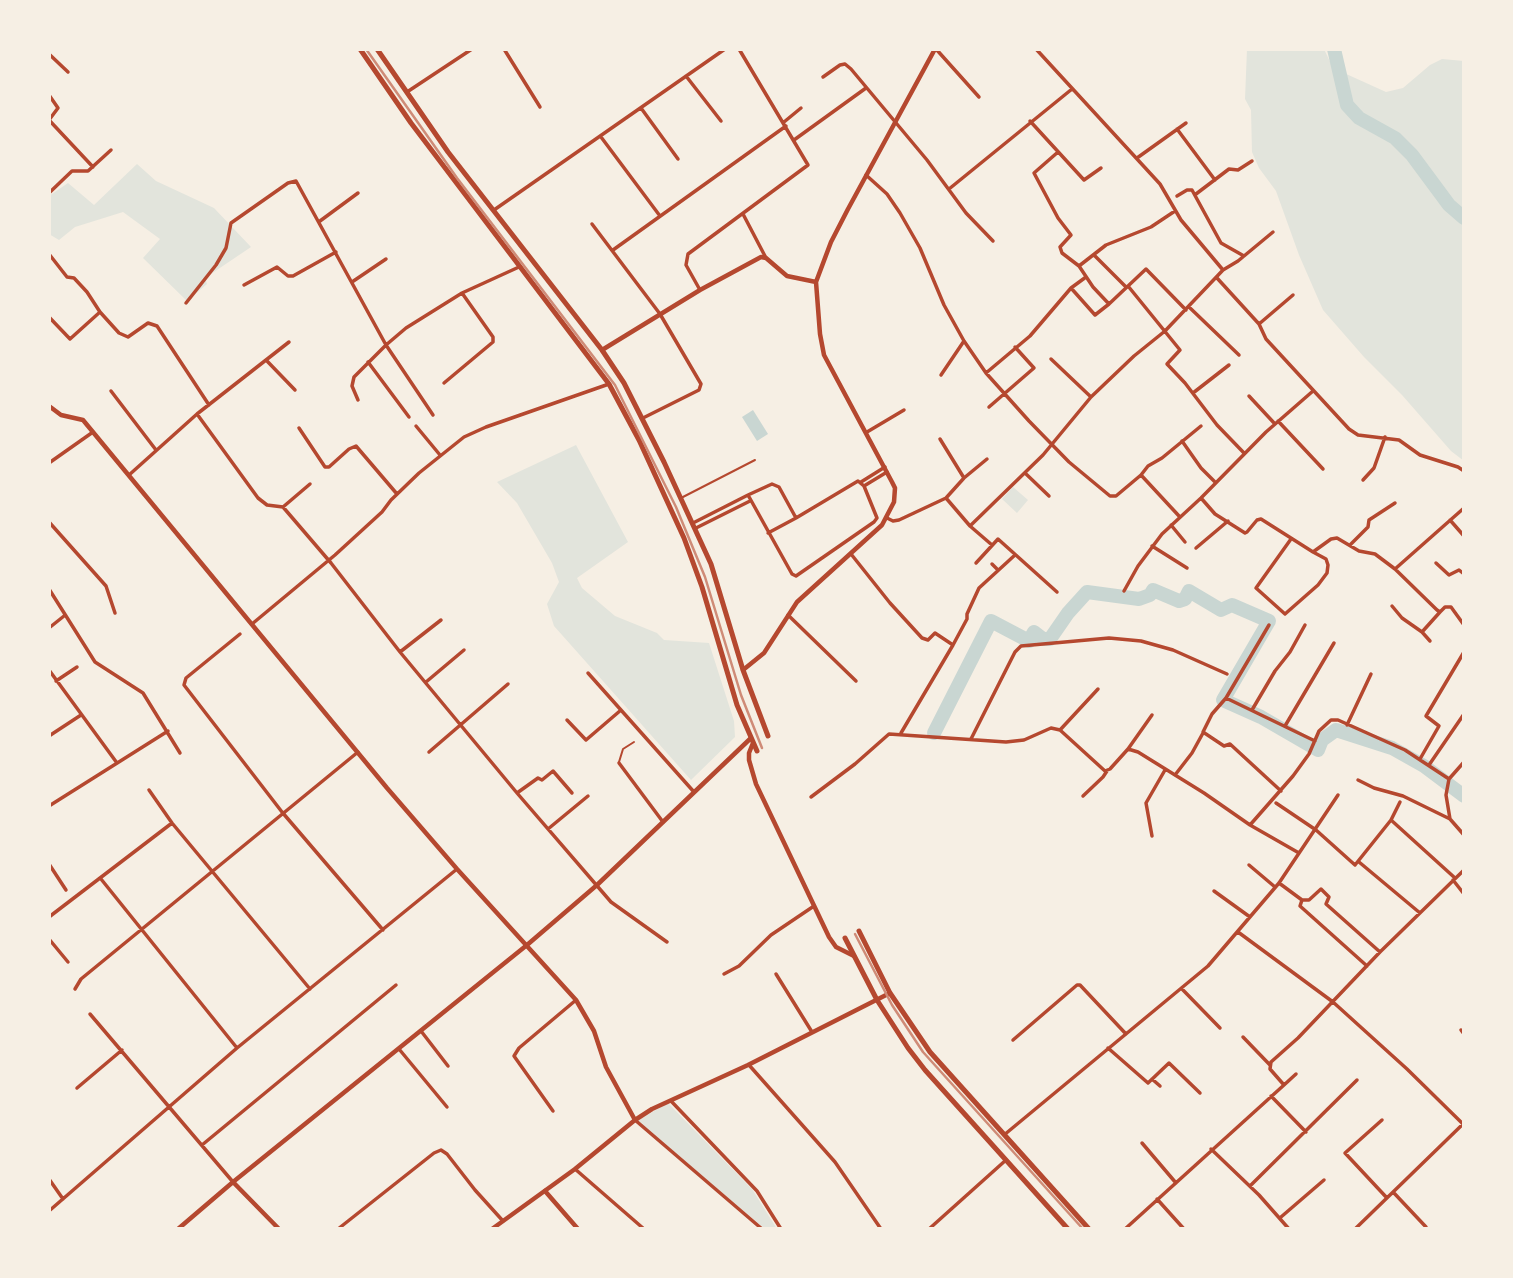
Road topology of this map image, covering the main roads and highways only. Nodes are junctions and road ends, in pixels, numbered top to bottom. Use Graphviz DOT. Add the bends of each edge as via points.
graph roads {
  1 [pos="360,49"];
  2 [pos="377,49"];
  3 [pos="567,306"];
  4 [pos="556,314"];
  5 [pos="768,736"];
  6 [pos="757,751"];
  7 [pos="859,932"];
  8 [pos="845,938"];
  9 [pos="1068,1229"];
  10 [pos="1089,1229"];
  1 -- 4 [label="main road"];
  2 -- 3 [label="main road"];
  3 -- 4 [label="main road"];
  3 -- 5 [label="main road" via="624,383 695,526"];
  4 -- 6 [label="main road" via="609,384 639,440 684,538 737,705"];
  7 -- 10 [label="main road" via="890,993 930,1052"];
  8 -- 9 [label="main road" via="877,1000 925,1070"];
}
